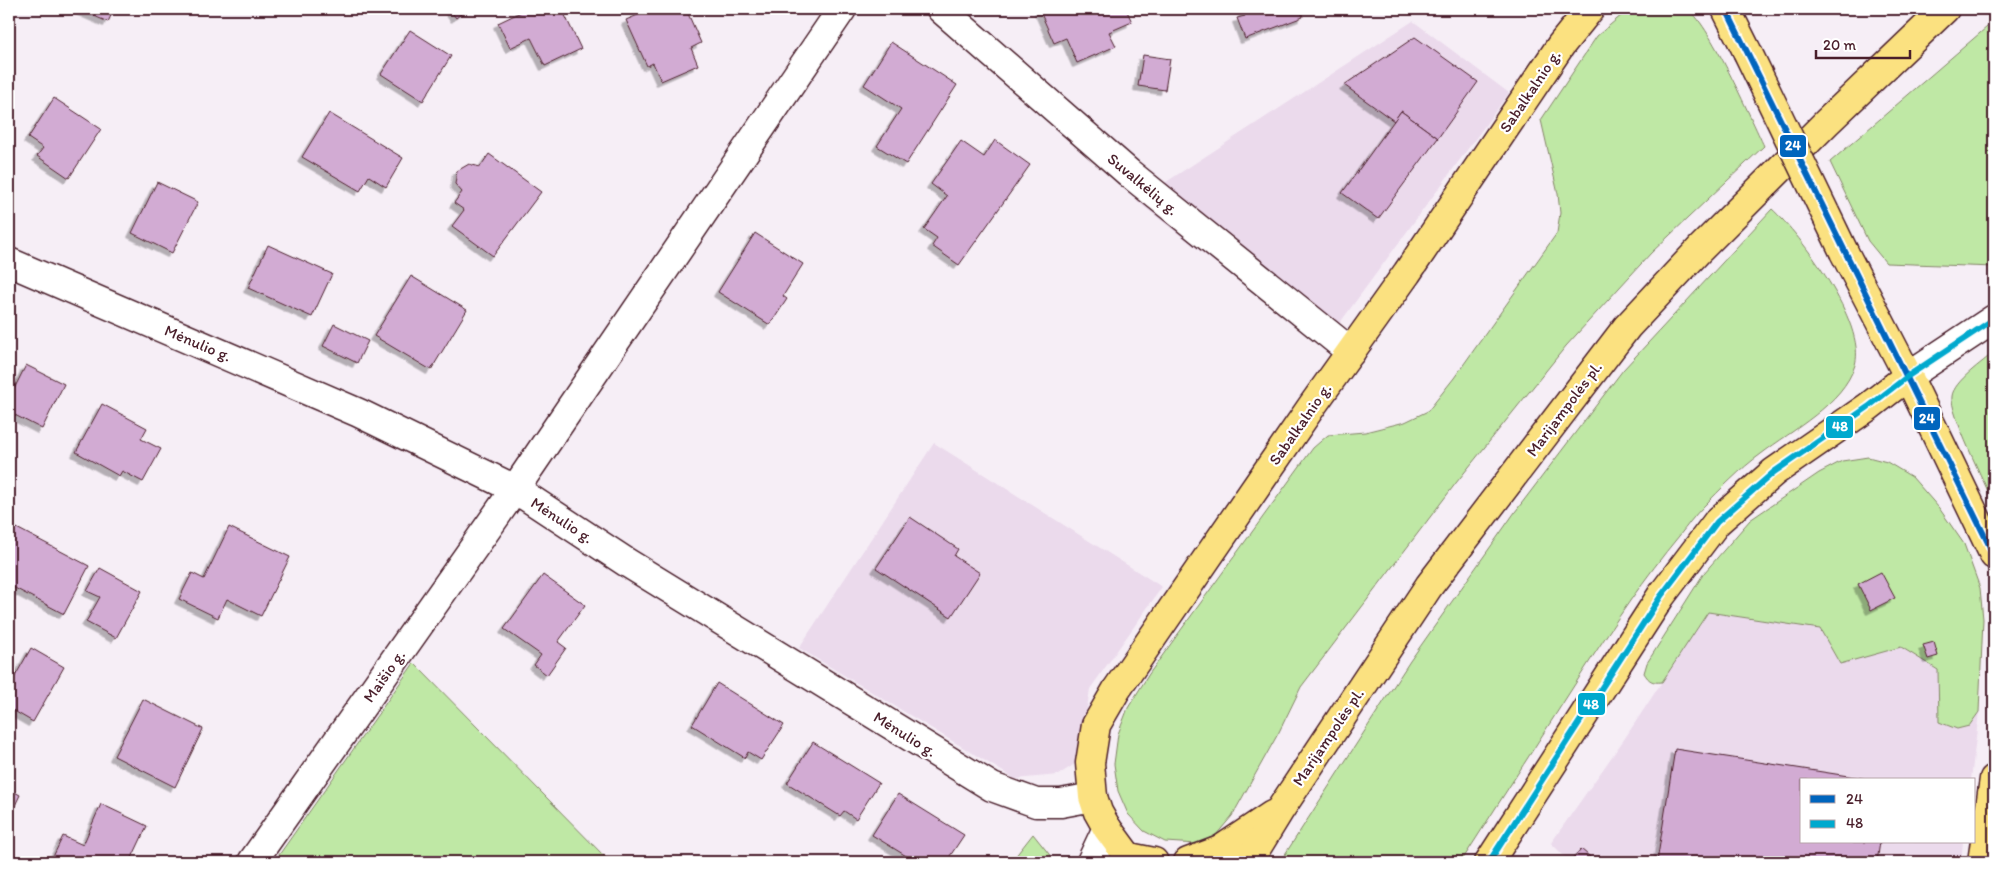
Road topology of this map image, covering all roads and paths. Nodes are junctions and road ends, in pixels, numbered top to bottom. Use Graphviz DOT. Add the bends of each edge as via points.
graph roads {
  1 [pos="842,9"];
  2 [pos="941,9"];
  3 [pos="1590,9"];
  4 [pos="1726,9"];
  5 [pos="1945,9"];
  6 [pos="9,262"];
  7 [pos="1994,319"];
  8 [pos="1351,352"];
  9 [pos="1908,376"];
  10 [pos="515,489"];
  11 [pos="1994,556"];
  12 [pos="1994,779"];
  13 [pos="1093,797"];
  14 [pos="1280,810"];
  15 [pos="1107,828"];
  16 [pos="1252,858"];
  17 [pos="1138,860"];
  18 [pos="252,862"];
  19 [pos="1092,862"];
  20 [pos="1188,862"];
  21 [pos="1489,862"];
  22 [pos="1982,862"];
  1 -- 10 [label="street, Maišio g."];
  2 -- 8 [label="street, Suvalkėlių g." via="1129,173"];
  3 -- 8 [label="main road, Sabalkalnio g." via="1561,45"];
  4 -- 9 [label="main road, bridge"];
  5 -- 14 [label="main road, Marijampolės pl." via="1700,249 1627,327 1428,586"];
  6 -- 10 [label="street, Mėnulio g." via="359,412"];
  7 -- 9 [label="street"];
  8 -- 13 [label="main road, Sabalkalnio g." via="1117,689 1096,725 1090,763"];
  9 -- 11 [label="main road"];
  9 -- 21 [label="main road" via="1774,472 1717,522 1656,604"];
  10 -- 13 [label="street, Mėnulio g." via="626,562 992,787 1036,803 1061,803"];
  10 -- 18 [label="street, Maišio g."];
  12 -- 22 [label="main road"];
  13 -- 15 [label="main road, Sabalkalnio g."];
  14 -- 16 [label="main road, Marijampolės pl."];
  14 -- 20 [label="main road" via="1220,850"];
  15 -- 17 [label="main road, Sabalkalnio g."];
  15 -- 19 [label="street"];
}
